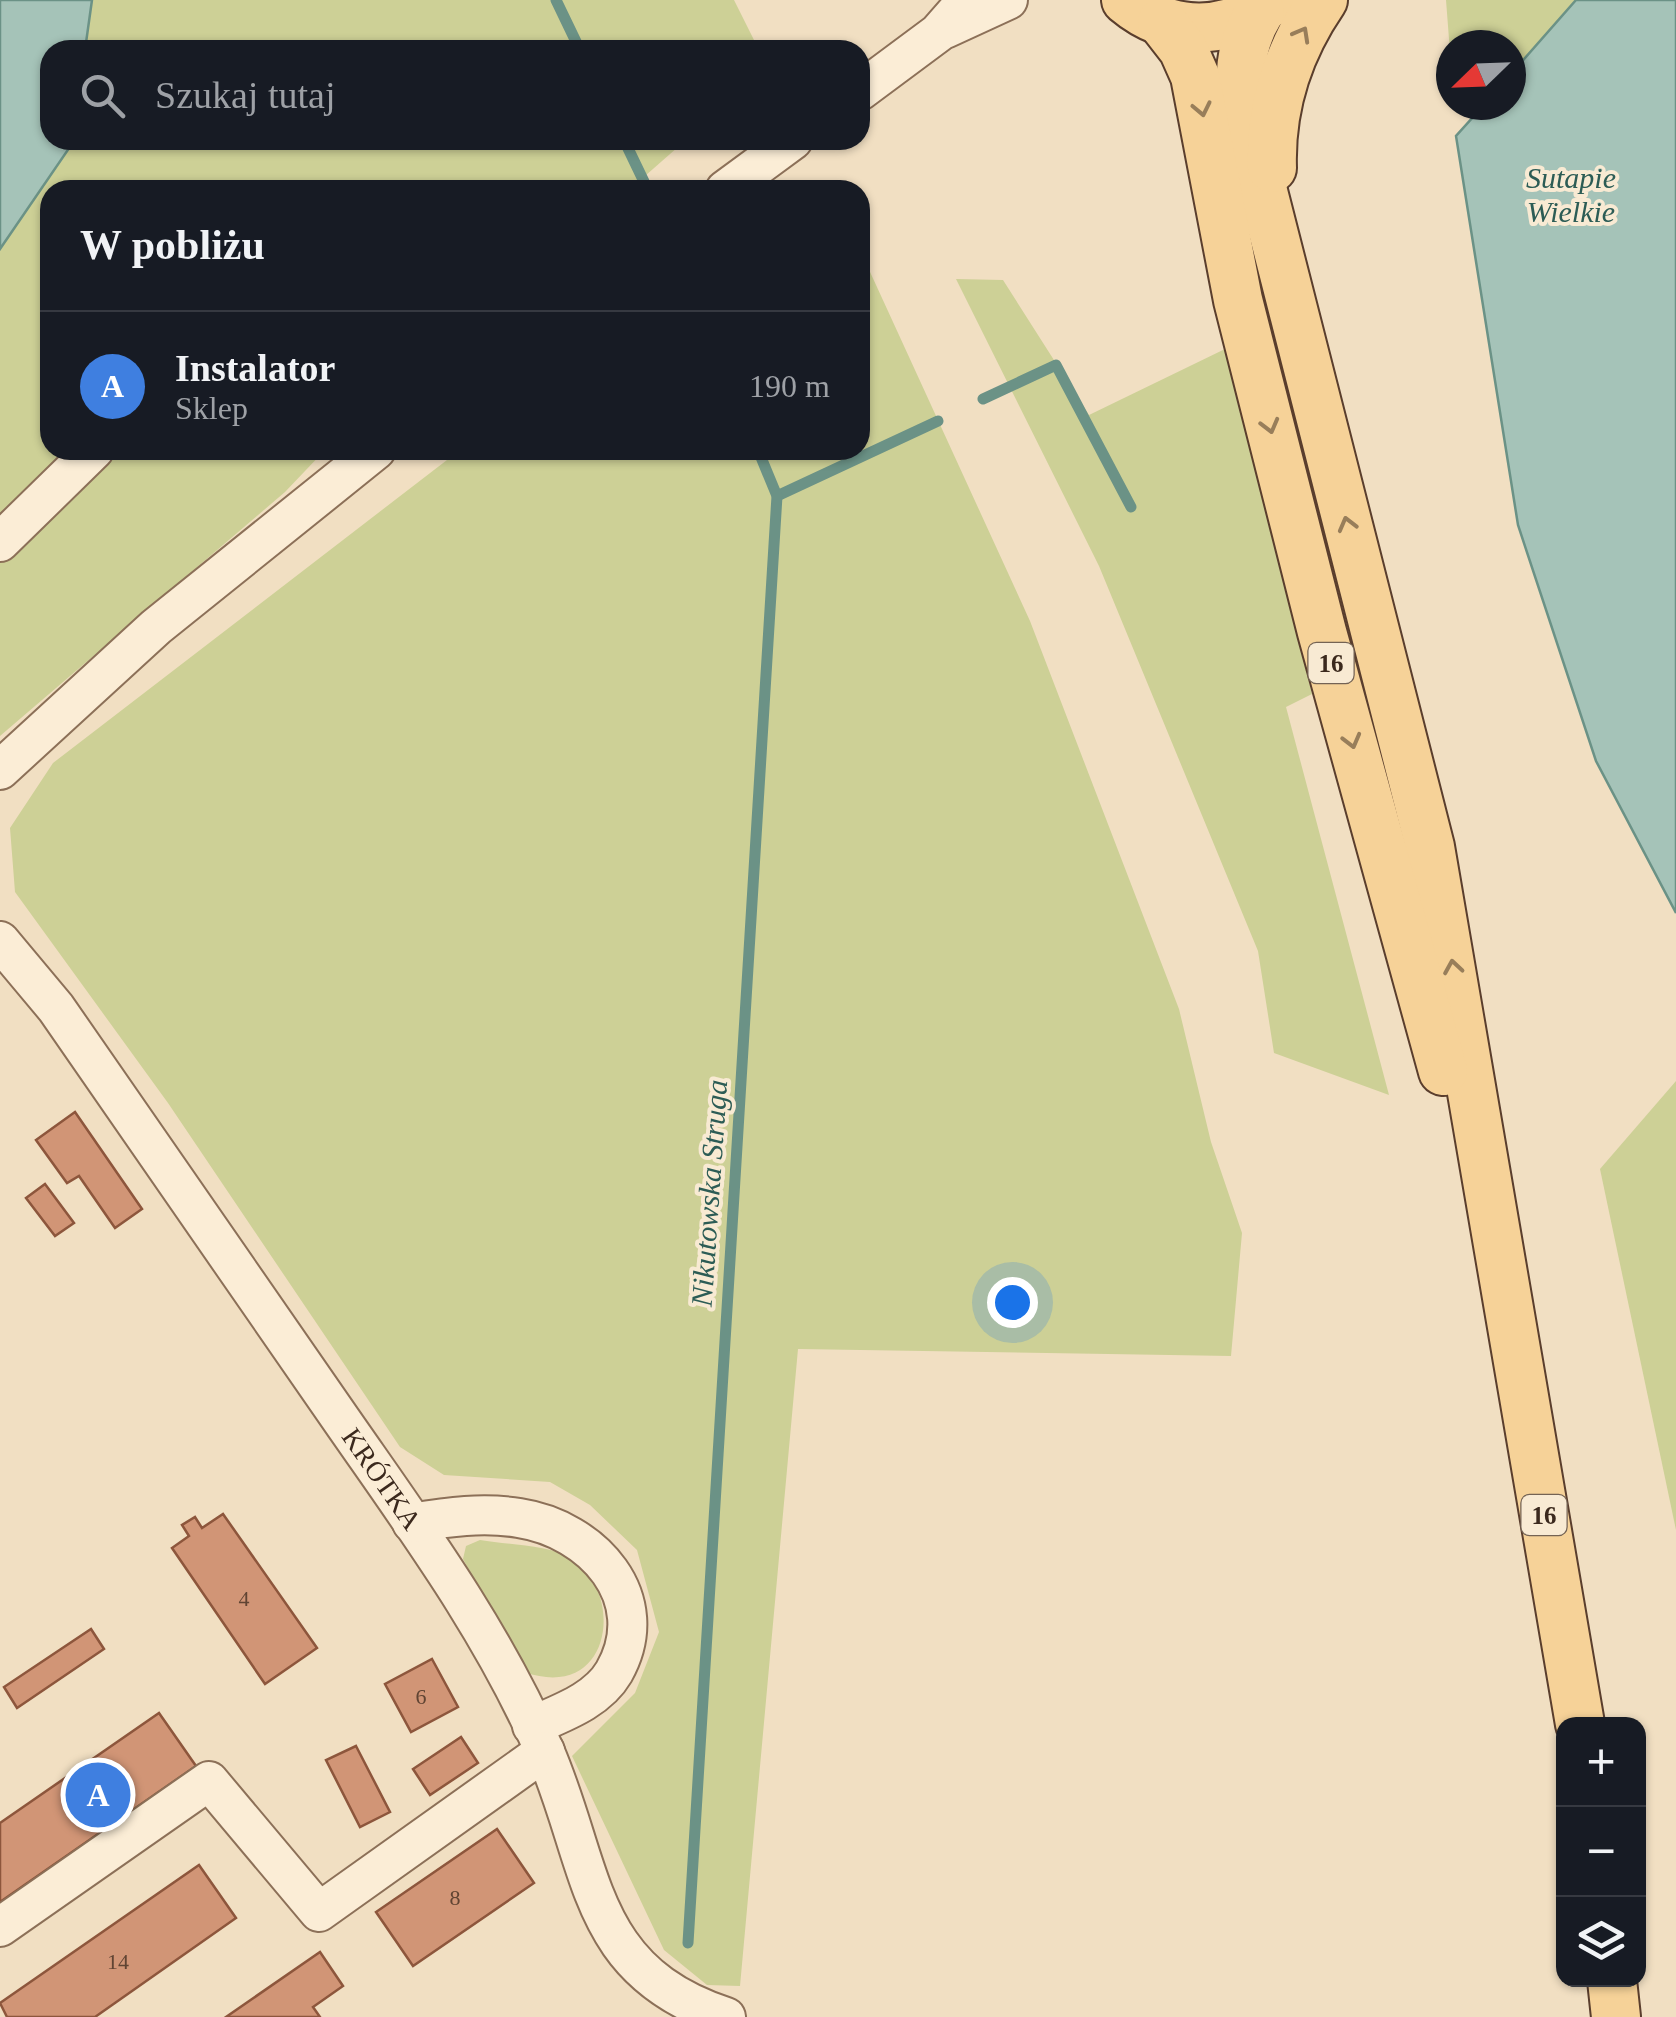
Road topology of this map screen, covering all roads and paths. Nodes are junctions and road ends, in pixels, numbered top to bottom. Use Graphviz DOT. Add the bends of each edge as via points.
graph roads {
  1 [pos="967,0"];
  2 [pos="1008,0"];
  3 [pos="1323,0"];
  4 [pos="1266,5"];
  5 [pos="1162,12"];
  6 [pos="938,32"];
  7 [pos="870,83"];
  8 [pos="779,150"];
  9 [pos="739,180"];
  10 [pos="1274,231"];
  11 [pos="84,460"];
  12 [pos="364,460"];
  13 [pos="0,542"];
  14 [pos="0,770"];
  15 [pos="0,941"];
  16 [pos="1508,1306"];
  17 [pos="412,1523"];
  18 [pos="1579,1717"];
  19 [pos="538,1739"];
  20 [pos="0,1927"];
  21 [pos="1613,1987"];
  22 [pos="726,2017"];
  23 [pos="1616,2017"];
  1 -- 6 [label="street"];
  2 -- 6 [label="street"];
  10 -- 3 [label="main road, one-way" via="1276,110 1299,37"];
  4 -- 5 [label="main road, 16" via="1219,26"];
  4 -- 10 [label="main road, 16" via="1248,30 1238,80"];
  5 -- 16 [label="main road, 16, one-way" via="1195,76 1263,399"];
  6 -- 7 [label="street"];
  8 -- 9 [label="street"];
  16 -- 10 [label="main road, 16, one-way" via="1430,847"];
  11 -- 13 [label="street"];
  12 -- 14 [label="street" via="156,626"];
  15 -- 17 [label="street, KRÓTKA" via="56,1008"];
  16 -- 18 [label="main road, 16"];
  17 -- 19 [label="street, KRÓTKA" via="474,1612"];
  17 -- 19 [label="street" via="462,1515 522,1518 602,1557 627,1611 614,1673"];
  19 -- 20 [label="street" via="319,1912 209,1780"];
  19 -- 22 [label="street, KRÓTKA" via="606,1928 646,1974"];
  21 -- 23 [label="main road"];
}
